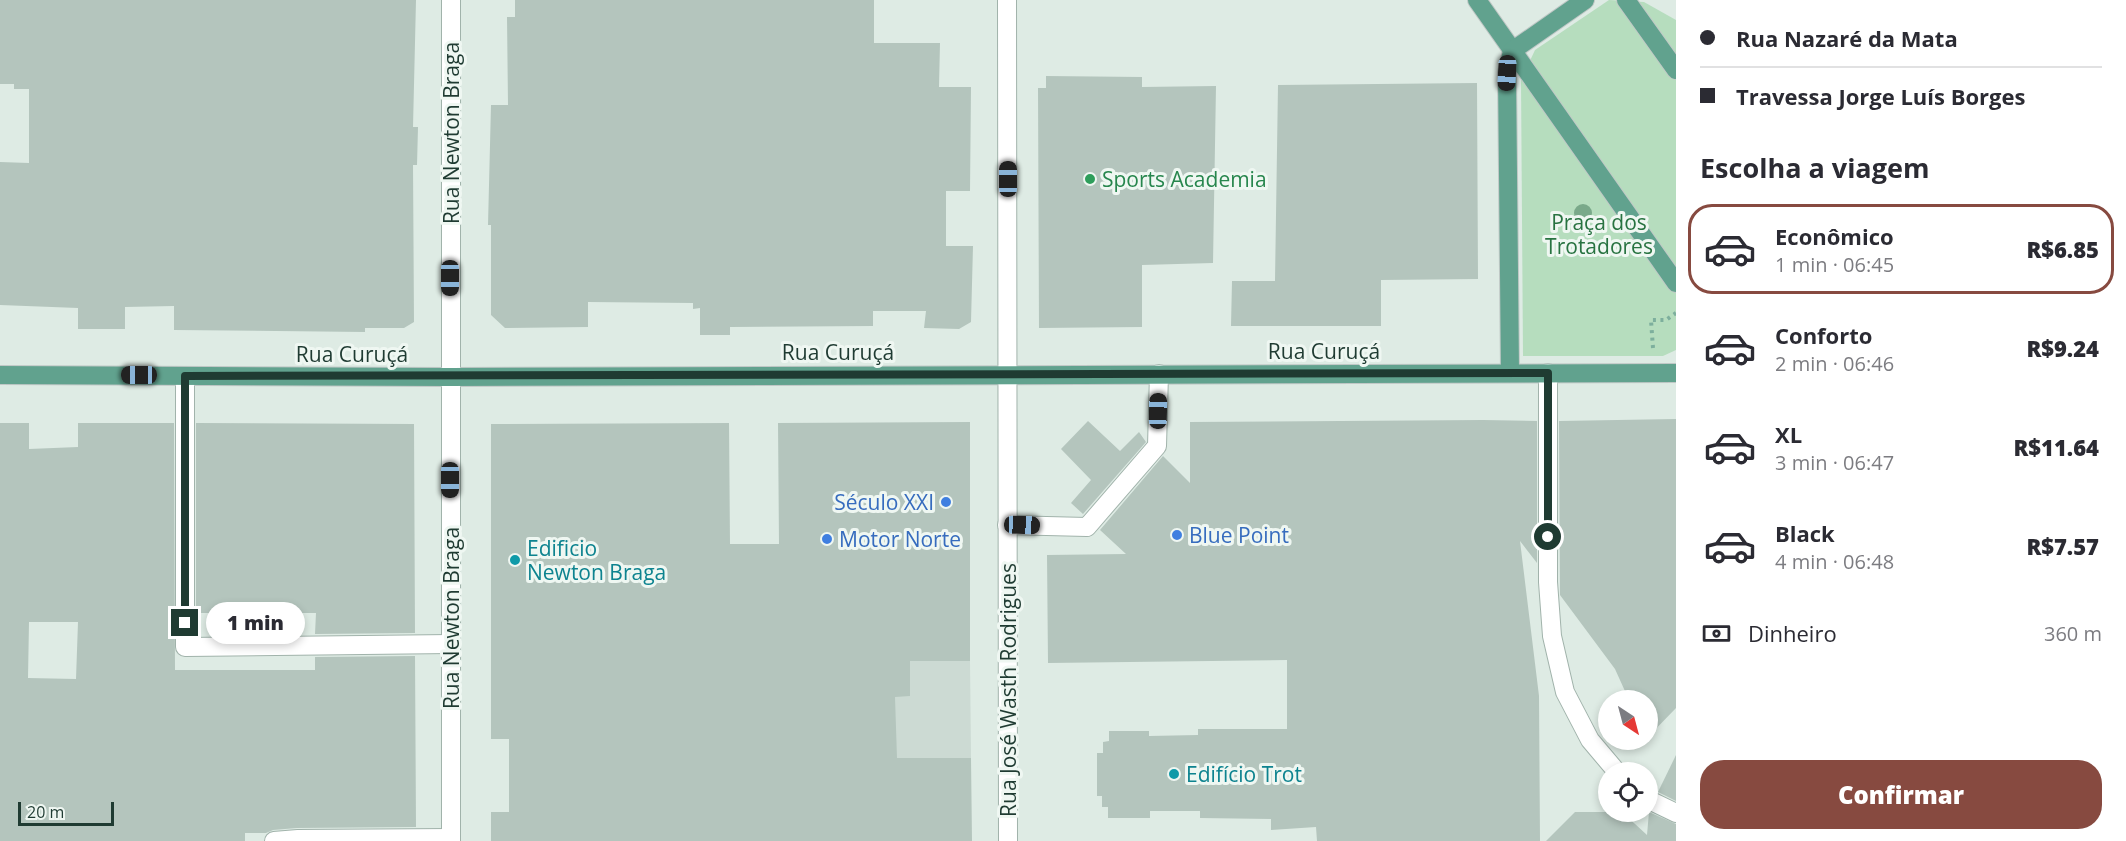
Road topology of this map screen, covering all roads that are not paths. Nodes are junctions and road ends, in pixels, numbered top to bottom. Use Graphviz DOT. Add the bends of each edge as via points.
graph roads {
  1 [pos="451,0"];
  2 [pos="1007,0"];
  3 [pos="1477,0"];
  4 [pos="1585,0"];
  5 [pos="1626,0"];
  6 [pos="1512,51"];
  7 [pos="1676,70"];
  8 [pos="1676,283"];
  9 [pos="1676,366"];
  10 [pos="1510,373"];
  11 [pos="1548,373"];
  12 [pos="1656,373"];
  13 [pos="1676,373"];
  14 [pos="1008,374"];
  15 [pos="1159,374"];
  16 [pos="0,375"];
  17 [pos="185,376"];
  18 [pos="450,376"];
  19 [pos="1007,525"];
  20 [pos="451,644"];
  21 [pos="1609,762"];
  22 [pos="1658,804"];
  23 [pos="1676,813"];
  24 [pos="451,840"];
  25 [pos="274,841"];
  26 [pos="1008,841"];
  1 -- 18 [label="street, Rua Newton Braga"];
  2 -- 14 [label="street, Rua José Wasth Rodrigues"];
  3 -- 6 [label="main road"];
  4 -- 6 [label="main road"];
  5 -- 7 [label="main road"];
  6 -- 8 [label="main road"];
  6 -- 10 [label="main road" via="1507,73"];
  9 -- 12 [label="main road"];
  10 -- 11 [label="main road, Rua Curuçá"];
  10 -- 15 [label="main road, Rua Curuçá"];
  11 -- 12 [label="main road, Rua Curuçá"];
  11 -- 21 [label="street" via="1548,582 1552,636 1565,692 1590,740"];
  12 -- 13 [label="main road, Rua Curuçá"];
  14 -- 15 [label="main road, Rua Curuçá"];
  14 -- 18 [label="main road, Rua Curuçá"];
  14 -- 19 [label="street, Rua José Wasth Rodrigues"];
  15 -- 19 [label="street" via="1157,446 1087,527"];
  16 -- 17 [label="main road, Rua Curuçá"];
  17 -- 18 [label="main road, Rua Curuçá"];
  17 -- 20 [label="street" via="186,647"];
  18 -- 20 [label="street, Rua Newton Braga"];
  19 -- 26 [label="street, Rua José Wasth Rodrigues"];
  20 -- 24 [label="street, Rua Newton Braga"];
  22 -- 23 [label="street"];
  24 -- 25 [label="street"];
}
